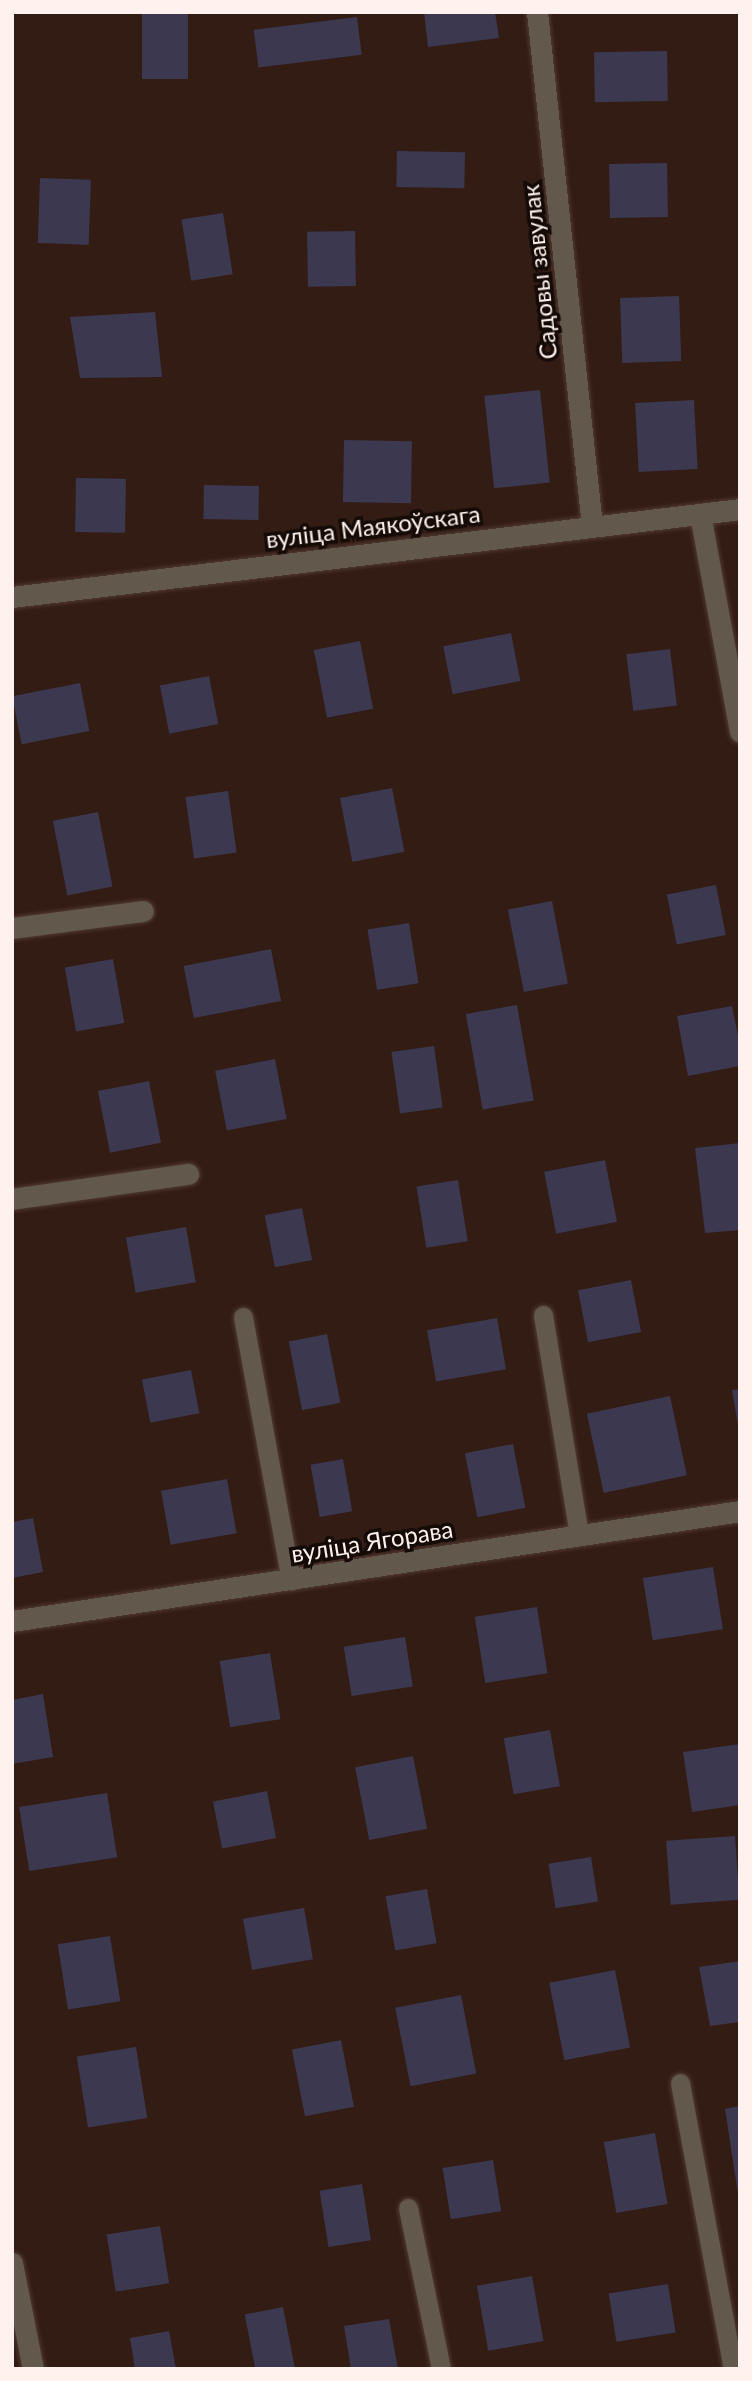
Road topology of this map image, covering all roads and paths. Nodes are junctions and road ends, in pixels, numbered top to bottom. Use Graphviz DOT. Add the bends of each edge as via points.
graph roads {
  1 [pos="537,12"];
  2 [pos="740,509"];
  3 [pos="700,514"];
  4 [pos="592,526"];
  5 [pos="12,597"];
  6 [pos="740,731"];
  7 [pos="143,911"];
  8 [pos="12,928"];
  9 [pos="188,1174"];
  10 [pos="12,1199"];
  11 [pos="543,1315"];
  12 [pos="243,1317"];
  13 [pos="740,1511"];
  14 [pos="579,1536"];
  15 [pos="291,1581"];
  16 [pos="12,1621"];
  17 [pos="680,2083"];
  18 [pos="408,2208"];
  19 [pos="12,2263"];
  20 [pos="33,2369"];
  21 [pos="441,2369"];
  22 [pos="733,2369"];
  1 -- 4 [label="street, Садовы завулак"];
  2 -- 3 [label="street, вуліца Маякоўскага"];
  3 -- 4 [label="street, вуліца Маякоўскага"];
  3 -- 6 [label="street"];
  4 -- 5 [label="street, вуліца Маякоўскага"];
  7 -- 8 [label="street"];
  9 -- 10 [label="street"];
  11 -- 14 [label="lane"];
  12 -- 15 [label="lane"];
  13 -- 14 [label="street, вуліца Ягорава"];
  14 -- 15 [label="street, вуліца Ягорава"];
  15 -- 16 [label="street, вуліца Ягорава"];
  17 -- 22 [label="lane"];
  18 -- 21 [label="lane"];
  19 -- 20 [label="street"];
}
